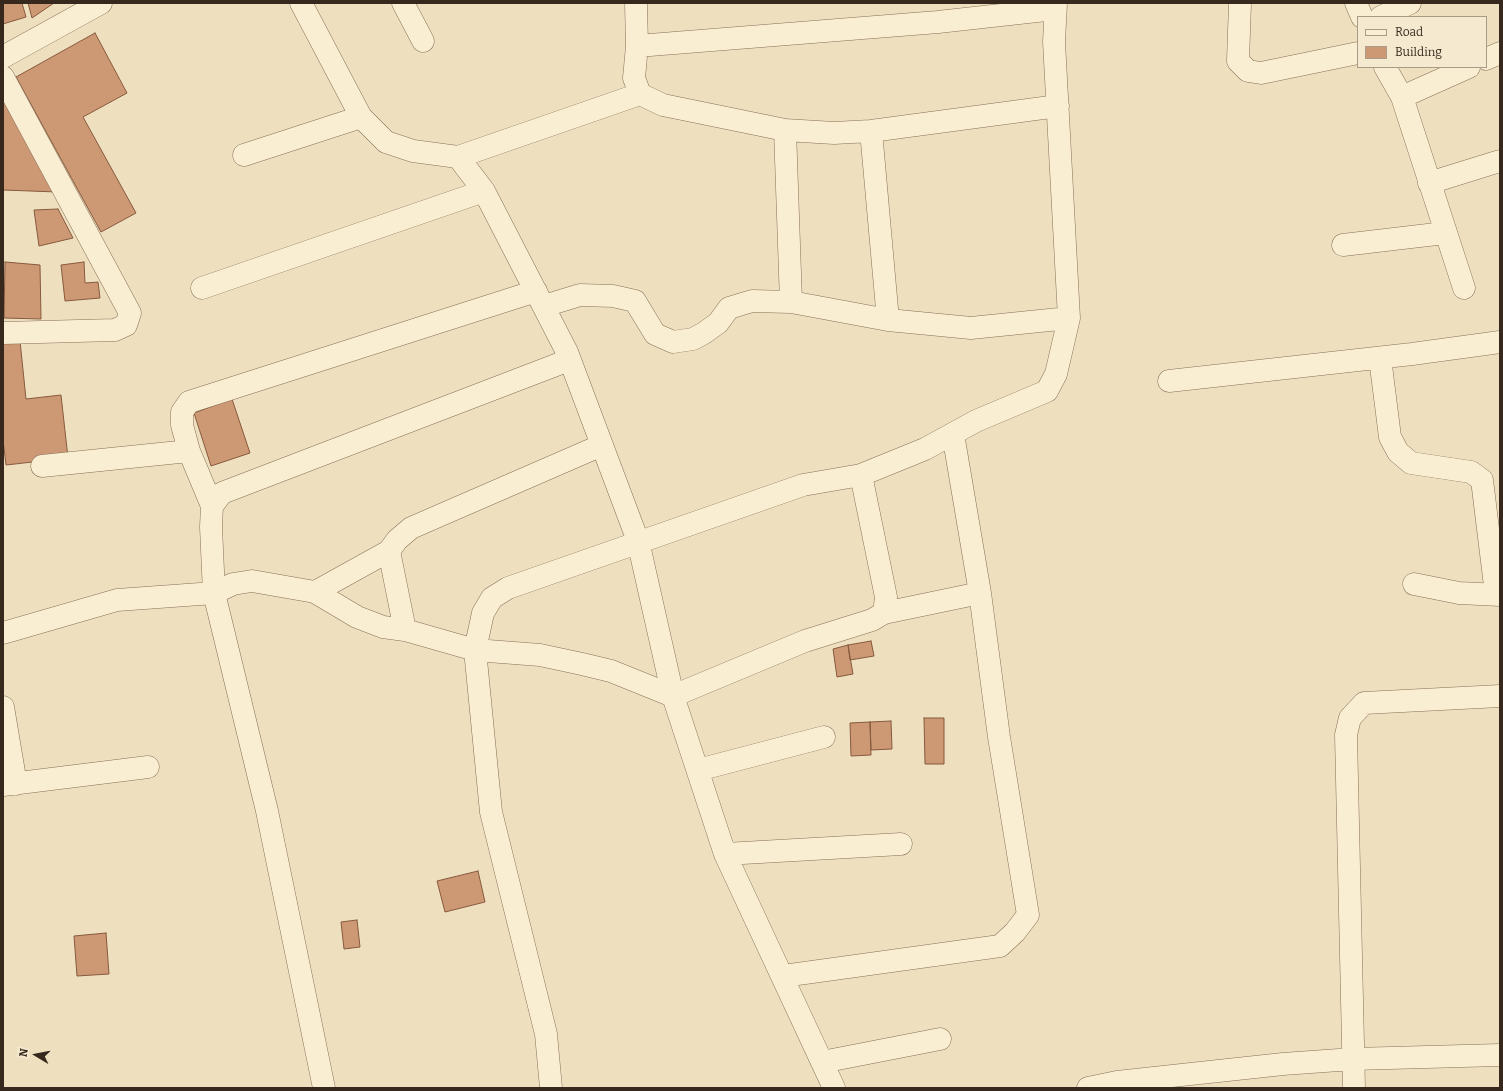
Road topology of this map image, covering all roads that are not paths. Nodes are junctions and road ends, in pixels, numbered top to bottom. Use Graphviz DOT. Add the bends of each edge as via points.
graph roads {
  1 [pos="101,3"];
  2 [pos="301,3"];
  3 [pos="403,3"];
  4 [pos="636,3"];
  5 [pos="1240,3"];
  6 [pos="1356,3"];
  7 [pos="1410,3"];
  8 [pos="1055,6"];
  9 [pos="1362,16"];
  10 [pos="1383,16"];
  11 [pos="423,41"];
  12 [pos="637,46"];
  13 [pos="1357,53"];
  14 [pos="1500,53"];
  15 [pos="3,57"];
  16 [pos="1487,59"];
  17 [pos="1386,68"];
  18 [pos="1467,68"];
  19 [pos="3,77"];
  20 [pos="640,94"];
  21 [pos="1402,97"];
  22 [pos="1058,106"];
  23 [pos="360,117"];
  24 [pos="785,130"];
  25 [pos="871,131"];
  26 [pos="244,155"];
  27 [pos="458,157"];
  28 [pos="1500,161"];
  29 [pos="1429,183"];
  30 [pos="484,191"];
  31 [pos="1445,233"];
  32 [pos="1342,245"];
  33 [pos="202,288"];
  34 [pos="1464,288"];
  35 [pos="540,298"];
  36 [pos="791,302"];
  37 [pos="1069,318"];
  38 [pos="888,320"];
  39 [pos="3,333"];
  40 [pos="1496,347"];
  41 [pos="1380,358"];
  42 [pos="569,360"];
  43 [pos="1169,381"];
  44 [pos="953,434"];
  45 [pos="602,445"];
  46 [pos="189,451"];
  47 [pos="42,466"];
  48 [pos="861,475"];
  49 [pos="212,506"];
  50 [pos="638,541"];
  51 [pos="389,552"];
  52 [pos="1414,584"];
  53 [pos="315,592"];
  54 [pos="214,593"];
  55 [pos="980,593"];
  56 [pos="1498,595"];
  57 [pos="884,612"];
  58 [pos="405,630"];
  59 [pos="3,633"];
  60 [pos="475,650"];
  61 [pos="673,696"];
  62 [pos="1500,696"];
  63 [pos="3,707"];
  64 [pos="824,737"];
  65 [pos="148,767"];
  66 [pos="698,770"];
  67 [pos="9,785"];
  68 [pos="901,844"];
  69 [pos="725,854"];
  70 [pos="1014,946"];
  71 [pos="783,976"];
  72 [pos="940,1039"];
  73 [pos="1500,1055"];
  74 [pos="1353,1059"];
  75 [pos="822,1062"];
  76 [pos="1117,1085"];
  77 [pos="324,1088"];
  78 [pos="551,1088"];
  79 [pos="834,1088"];
  80 [pos="1088,1088"];
  81 [pos="1354,1088"];
  1 -- 15 [label="street"];
  2 -- 23 [label="street"];
  3 -- 11 [label="street"];
  4 -- 12 [label="street"];
  5 -- 13 [label="street" via="1238,61 1248,71 1261,73"];
  6 -- 9 [label="street"];
  7 -- 10 [label="street"];
  8 -- 12 [label="street" via="938,22"];
  8 -- 22 [label="street" via="1054,42"];
  12 -- 20 [label="street" via="634,78"];
  14 -- 16 [label="street"];
  17 -- 21 [label="street"];
  18 -- 21 [label="street"];
  19 -- 39 [label="street" via="130,313 126,325 115,330"];
  20 -- 24 [label="street" via="663,105"];
  20 -- 27 [label="street"];
  21 -- 29 [label="street"];
  22 -- 25 [label="street"];
  22 -- 37 [label="street"];
  23 -- 26 [label="street"];
  23 -- 27 [label="street" via="386,142 413,151"];
  24 -- 25 [label="street" via="834,133"];
  24 -- 36 [label="street"];
  25 -- 38 [label="street"];
  27 -- 30 [label="street"];
  28 -- 29 [label="street"];
  29 -- 31 [label="street"];
  30 -- 33 [label="street"];
  30 -- 35 [label="street"];
  31 -- 32 [label="street"];
  31 -- 34 [label="street"];
  35 -- 36 [label="street" via="613,296 635,301 655,334 673,342 704,333 718,323 729,308 752,301"];
  35 -- 42 [label="street"];
  35 -- 46 [label="street" via="189,402 182,412 182,425"];
  36 -- 38 [label="street"];
  37 -- 38 [label="street" via="971,328"];
  37 -- 44 [label="street" via="1056,374 1047,391 976,421"];
  40 -- 41 [label="street"];
  41 -- 43 [label="street"];
  41 -- 56 [label="street" via="1390,437 1398,452 1411,462 1471,472 1482,480"];
  42 -- 45 [label="street"];
  42 -- 49 [label="street" via="222,493"];
  44 -- 48 [label="street" via="925,449"];
  44 -- 55 [label="street"];
  45 -- 50 [label="street"];
  45 -- 51 [label="street" via="411,528 397,540"];
  46 -- 47 [label="street"];
  46 -- 49 [label="street"];
  48 -- 50 [label="street" via="803,485"];
  48 -- 57 [label="street" via="886,597"];
  49 -- 54 [label="street"];
  50 -- 60 [label="street" via="508,588 492,598 483,613"];
  50 -- 61 [label="street"];
  51 -- 53 [label="street"];
  51 -- 58 [label="street"];
  52 -- 56 [label="street" via="1459,593"];
  53 -- 54 [label="street" via="252,581 233,584"];
  53 -- 58 [label="street" via="357,617 383,627"];
  54 -- 59 [label="street" via="117,600"];
  54 -- 77 [label="street" via="267,811"];
  55 -- 57 [label="street"];
  55 -- 71 [label="street" via="999,737 1028,915 1000,946"];
  57 -- 61 [label="street" via="872,620 805,641"];
  58 -- 60 [label="street"];
  60 -- 61 [label="street" via="540,655 582,664 611,672"];
  60 -- 78 [label="street" via="491,812 546,1034"];
  61 -- 66 [label="street"];
  62 -- 74 [label="street" via="1364,703 1350,718 1346,735"];
  63 -- 67 [label="street"];
  64 -- 66 [label="street"];
  65 -- 67 [label="street"];
  66 -- 69 [label="street"];
  68 -- 69 [label="street"];
  69 -- 71 [label="street"];
  70 -- 71 [label="street"];
  71 -- 75 [label="street"];
  72 -- 75 [label="street"];
  73 -- 74 [label="street"];
  74 -- 76 [label="street" via="1282,1064"];
  74 -- 81 [label="street"];
  75 -- 79 [label="street"];
  76 -- 80 [label="street"];
}
